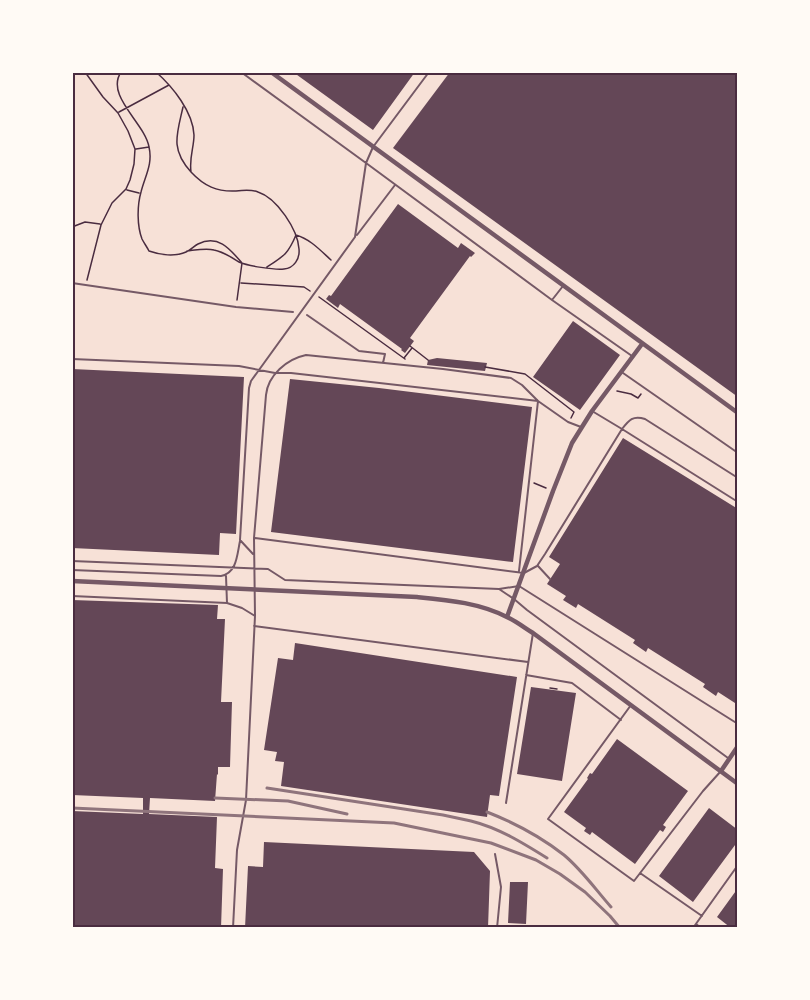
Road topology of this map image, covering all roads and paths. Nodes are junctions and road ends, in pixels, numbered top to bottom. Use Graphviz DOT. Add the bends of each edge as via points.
graph roads {
  1 [pos="84,72"];
  2 [pos="121,72"];
  3 [pos="156,72"];
  4 [pos="241,72"];
  5 [pos="271,72"];
  6 [pos="429,72"];
  7 [pos="169,85"];
  8 [pos="183,106"];
  9 [pos="127,108"];
  10 [pos="118,113"];
  11 [pos="150,147"];
  12 [pos="373,147"];
  13 [pos="135,149"];
  14 [pos="366,163"];
  15 [pos="191,172"];
  16 [pos="395,184"];
  17 [pos="126,189"];
  18 [pos="140,193"];
  19 [pos="101,225"];
  20 [pos="72,227"];
  21 [pos="296,235"];
  22 [pos="355,237"];
  23 [pos="187,251"];
  24 [pos="242,263"];
  25 [pos="336,264"];
  26 [pos="266,267"];
  27 [pos="72,283"];
  28 [pos="240,283"];
  29 [pos="86,285"];
  30 [pos="563,286"];
  31 [pos="315,294"];
  32 [pos="552,300"];
  33 [pos="236,307"];
  34 [pos="293,312"];
  35 [pos="307,315"];
  36 [pos="642,344"];
  37 [pos="632,356"];
  38 [pos="72,358"];
  39 [pos="404,359"];
  40 [pos="428,360"];
  41 [pos="383,363"];
  42 [pos="407,366"];
  43 [pos="485,367"];
  44 [pos="260,369"];
  45 [pos="621,371"];
  46 [pos="275,373"];
  47 [pos="645,388"];
  48 [pos="616,391"];
  49 [pos="538,401"];
  50 [pos="592,411"];
  51 [pos="738,413"];
  52 [pos="568,422"];
  53 [pos="581,428"];
  54 [pos="622,429"];
  55 [pos="738,453"];
  56 [pos="738,478"];
  57 [pos="530,481"];
  58 [pos="553,491"];
  59 [pos="738,502"];
  60 [pos="254,538"];
  61 [pos="240,540"];
  62 [pos="254,556"];
  63 [pos="72,561"];
  64 [pos="537,566"];
  65 [pos="234,567"];
  66 [pos="254,568"];
  67 [pos="72,570"];
  68 [pos="521,572"];
  69 [pos="226,575"];
  70 [pos="550,579"];
  71 [pos="72,582"];
  72 [pos="519,586"];
  73 [pos="226,589"];
  74 [pos="499,589"];
  75 [pos="254,591"];
  76 [pos="72,596"];
  77 [pos="514,599"];
  78 [pos="227,603"];
  79 [pos="255,616"];
  80 [pos="507,617"];
  81 [pos="254,626"];
  82 [pos="533,633"];
  83 [pos="528,662"];
  84 [pos="526,675"];
  85 [pos="550,688"];
  86 [pos="557,689"];
  87 [pos="631,705"];
  88 [pos="621,720"];
  89 [pos="738,724"];
  90 [pos="738,746"];
  91 [pos="729,759"];
  92 [pos="721,771"];
  93 [pos="738,784"];
  94 [pos="506,802"];
  95 [pos="495,854"];
  96 [pos="738,865"];
  97 [pos="640,873"];
  98 [pos="702,916"];
  99 [pos="696,924"];
  100 [pos="233,928"];
  101 [pos="497,928"];
  102 [pos="693,928"];
  103 [pos="701,928"];
  1 -- 10 [label="path"];
  2 -- 9 [label="path" via="118,93"];
  3 -- 7 [label="path"];
  4 -- 14 [label="lane"];
  5 -- 12 [label="street"];
  6 -- 12 [label="lane"];
  7 -- 8 [label="path"];
  7 -- 9 [label="path"];
  8 -- 15 [label="path" via="194,136"];
  8 -- 15 [label="path" via="176,143"];
  9 -- 10 [label="path"];
  9 -- 11 [label="path"];
  10 -- 13 [label="path"];
  11 -- 13 [label="path"];
  11 -- 18 [label="path" via="149,171"];
  12 -- 14 [label="lane"];
  12 -- 30 [label="street"];
  13 -- 17 [label="path"];
  14 -- 16 [label="lane"];
  14 -- 22 [label="lane"];
  15 -- 21 [label="path" via="215,189 260,192 279,208"];
  16 -- 22 [label="lane"];
  16 -- 32 [label="lane"];
  17 -- 18 [label="path"];
  17 -- 19 [label="path" via="112,203"];
  18 -- 23 [label="path" via="139,224 149,251"];
  19 -- 20 [label="path" via="85,222"];
  19 -- 29 [label="path"];
  21 -- 25 [label="path" via="304,237"];
  21 -- 26 [label="path" via="284,256"];
  21 -- 26 [label="path" via="300,251 295,263 284,269"];
  22 -- 25 [label="lane"];
  23 -- 24 [label="path" via="212,249"];
  23 -- 24 [label="path" via="207,240 220,242"];
  24 -- 26 [label="path"];
  24 -- 28 [label="path"];
  25 -- 31 [label="lane"];
  27 -- 29 [label="lane"];
  28 -- 31 [label="path" via="304,287"];
  28 -- 33 [label="path"];
  29 -- 33 [label="lane"];
  30 -- 32 [label="lane"];
  30 -- 36 [label="street"];
  31 -- 39 [label="path"];
  31 -- 44 [label="lane"];
  32 -- 37 [label="lane"];
  33 -- 34 [label="lane"];
  35 -- 41 [label="lane" via="359,351 385,354"];
  36 -- 37 [label="street"];
  36 -- 51 [label="street"];
  37 -- 45 [label="street"];
  38 -- 44 [label="lane"];
  39 -- 40 [label="path" via="411,347"];
  39 -- 42 [label="path"];
  41 -- 42 [label="lane"];
  41 -- 46 [label="lane" via="306,355"];
  42 -- 49 [label="lane" via="511,378"];
  43 -- 52 [label="path" via="525,374 574,412"];
  44 -- 46 [label="lane"];
  44 -- 61 [label="lane" via="249,388"];
  45 -- 47 [label="lane"];
  45 -- 50 [label="street"];
  46 -- 49 [label="lane"];
  46 -- 60 [label="lane" via="267,388"];
  47 -- 48 [label="path" via="638,398"];
  47 -- 55 [label="lane"];
  49 -- 52 [label="lane"];
  49 -- 57 [label="lane"];
  50 -- 53 [label="street"];
  50 -- 54 [label="lane"];
  52 -- 53 [label="lane"];
  53 -- 58 [label="street"];
  54 -- 56 [label="lane" via="631,418 645,419"];
  54 -- 59 [label="lane"];
  54 -- 64 [label="lane"];
  57 -- 58 [label="path"];
  57 -- 68 [label="lane"];
  58 -- 68 [label="street"];
  60 -- 62 [label="lane"];
  60 -- 68 [label="lane"];
  61 -- 62 [label="lane"];
  61 -- 65 [label="lane"];
  62 -- 66 [label="lane"];
  63 -- 65 [label="lane"];
  64 -- 68 [label="lane"];
  64 -- 70 [label="lane"];
  65 -- 66 [label="lane"];
  65 -- 69 [label="lane"];
  66 -- 74 [label="lane" via="268,569 285,580"];
  66 -- 75 [label="lane"];
  67 -- 69 [label="lane"];
  68 -- 72 [label="street"];
  69 -- 73 [label="lane"];
  71 -- 73 [label="street"];
  72 -- 74 [label="lane"];
  72 -- 77 [label="street"];
  72 -- 89 [label="lane"];
  73 -- 75 [label="street"];
  73 -- 78 [label="lane"];
  74 -- 77 [label="lane"];
  75 -- 79 [label="lane"];
  75 -- 80 [label="street" via="449,600"];
  76 -- 78 [label="lane"];
  77 -- 80 [label="street"];
  77 -- 91 [label="lane"];
  78 -- 79 [label="lane"];
  79 -- 81 [label="lane"];
  80 -- 82 [label="street"];
  81 -- 83 [label="lane"];
  81 -- 100 [label="lane" via="246,800 237,850"];
  82 -- 83 [label="lane"];
  82 -- 87 [label="street"];
  83 -- 84 [label="lane"];
  84 -- 88 [label="lane" via="572,683"];
  84 -- 94 [label="lane"];
  85 -- 86 [label="path"];
  87 -- 88 [label="lane"];
  87 -- 92 [label="street"];
  88 -- 97 [label="lane" via="548,819 634,881"];
  90 -- 91 [label="street"];
  91 -- 92 [label="street"];
  92 -- 93 [label="street"];
  92 -- 97 [label="lane"];
  95 -- 101 [label="lane" via="501,887"];
  96 -- 98 [label="lane"];
  97 -- 98 [label="lane"];
  98 -- 99 [label="lane"];
  99 -- 102 [label="lane"];
  99 -- 103 [label="lane"];
}
